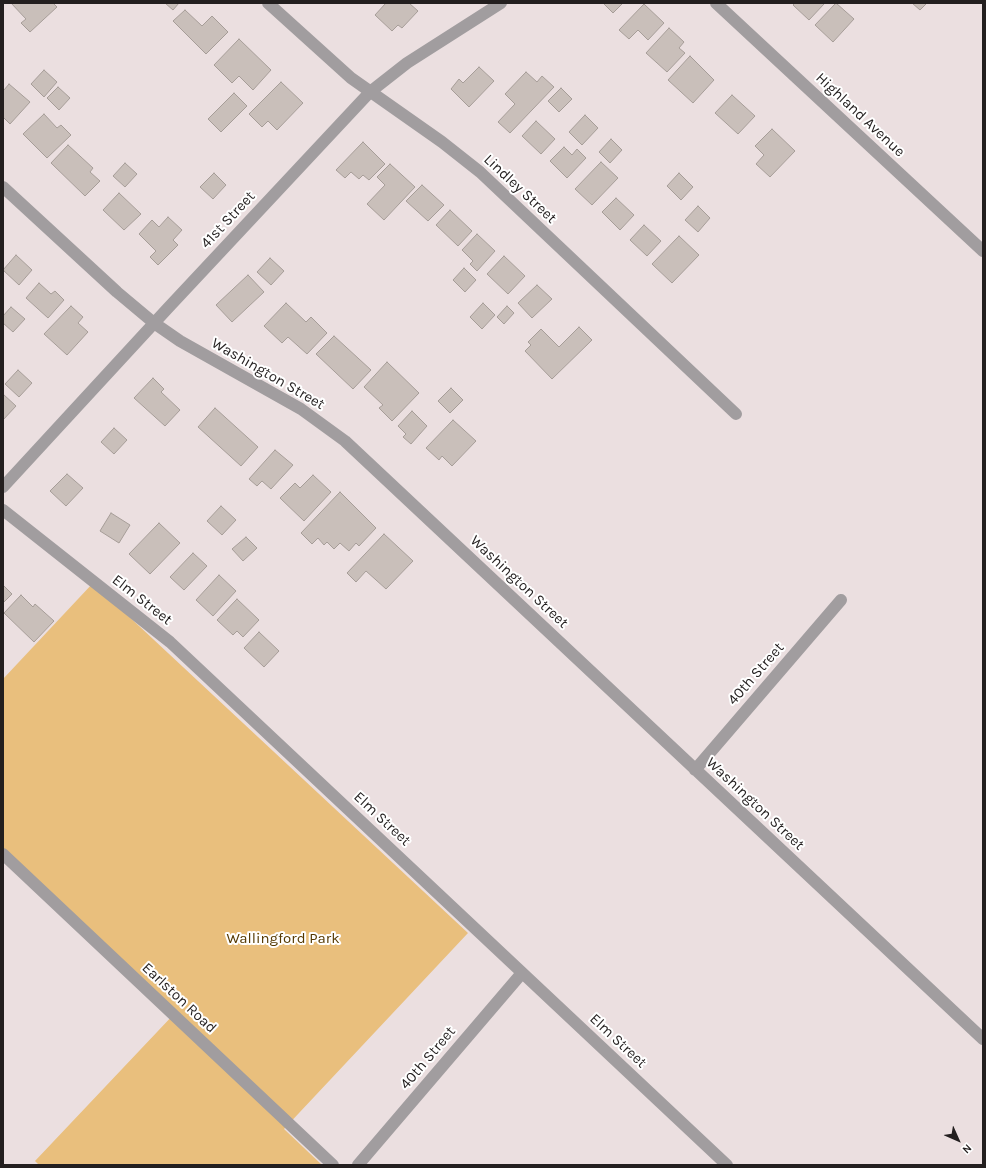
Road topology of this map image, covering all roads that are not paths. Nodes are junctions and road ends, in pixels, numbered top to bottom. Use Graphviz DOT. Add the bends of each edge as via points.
graph roads {
  1 [pos="268,3"];
  2 [pos="501,3"];
  3 [pos="716,3"];
  4 [pos="370,92"];
  5 [pos="3,187"];
  6 [pos="983,251"];
  7 [pos="154,322"];
  8 [pos="736,414"];
  9 [pos="3,487"];
  10 [pos="3,510"];
  11 [pos="842,600"];
  12 [pos="695,770"];
  13 [pos="3,854"];
  14 [pos="522,972"];
  15 [pos="983,1039"];
  16 [pos="333,1165"];
  17 [pos="358,1165"];
  18 [pos="727,1165"];
  1 -- 4 [label="street, Lindley Street"];
  2 -- 4 [label="street, 41st Street" via="407,63"];
  3 -- 6 [label="street, Highland Avenue"];
  4 -- 7 [label="street, 41st Street"];
  4 -- 8 [label="street, Lindley Street" via="480,172"];
  5 -- 7 [label="street, Washington Street" via="117,292"];
  7 -- 9 [label="street, 41st Street"];
  7 -- 12 [label="street, Washington Street" via="180,341 301,409 345,441"];
  10 -- 14 [label="street, Elm Street" via="170,642"];
  11 -- 12 [label="street, 40th Street"];
  12 -- 15 [label="street, Washington Street"];
  13 -- 16 [label="street, Earlston Road"];
  14 -- 17 [label="street, 40th Street"];
  14 -- 18 [label="street, Elm Street"];
}
